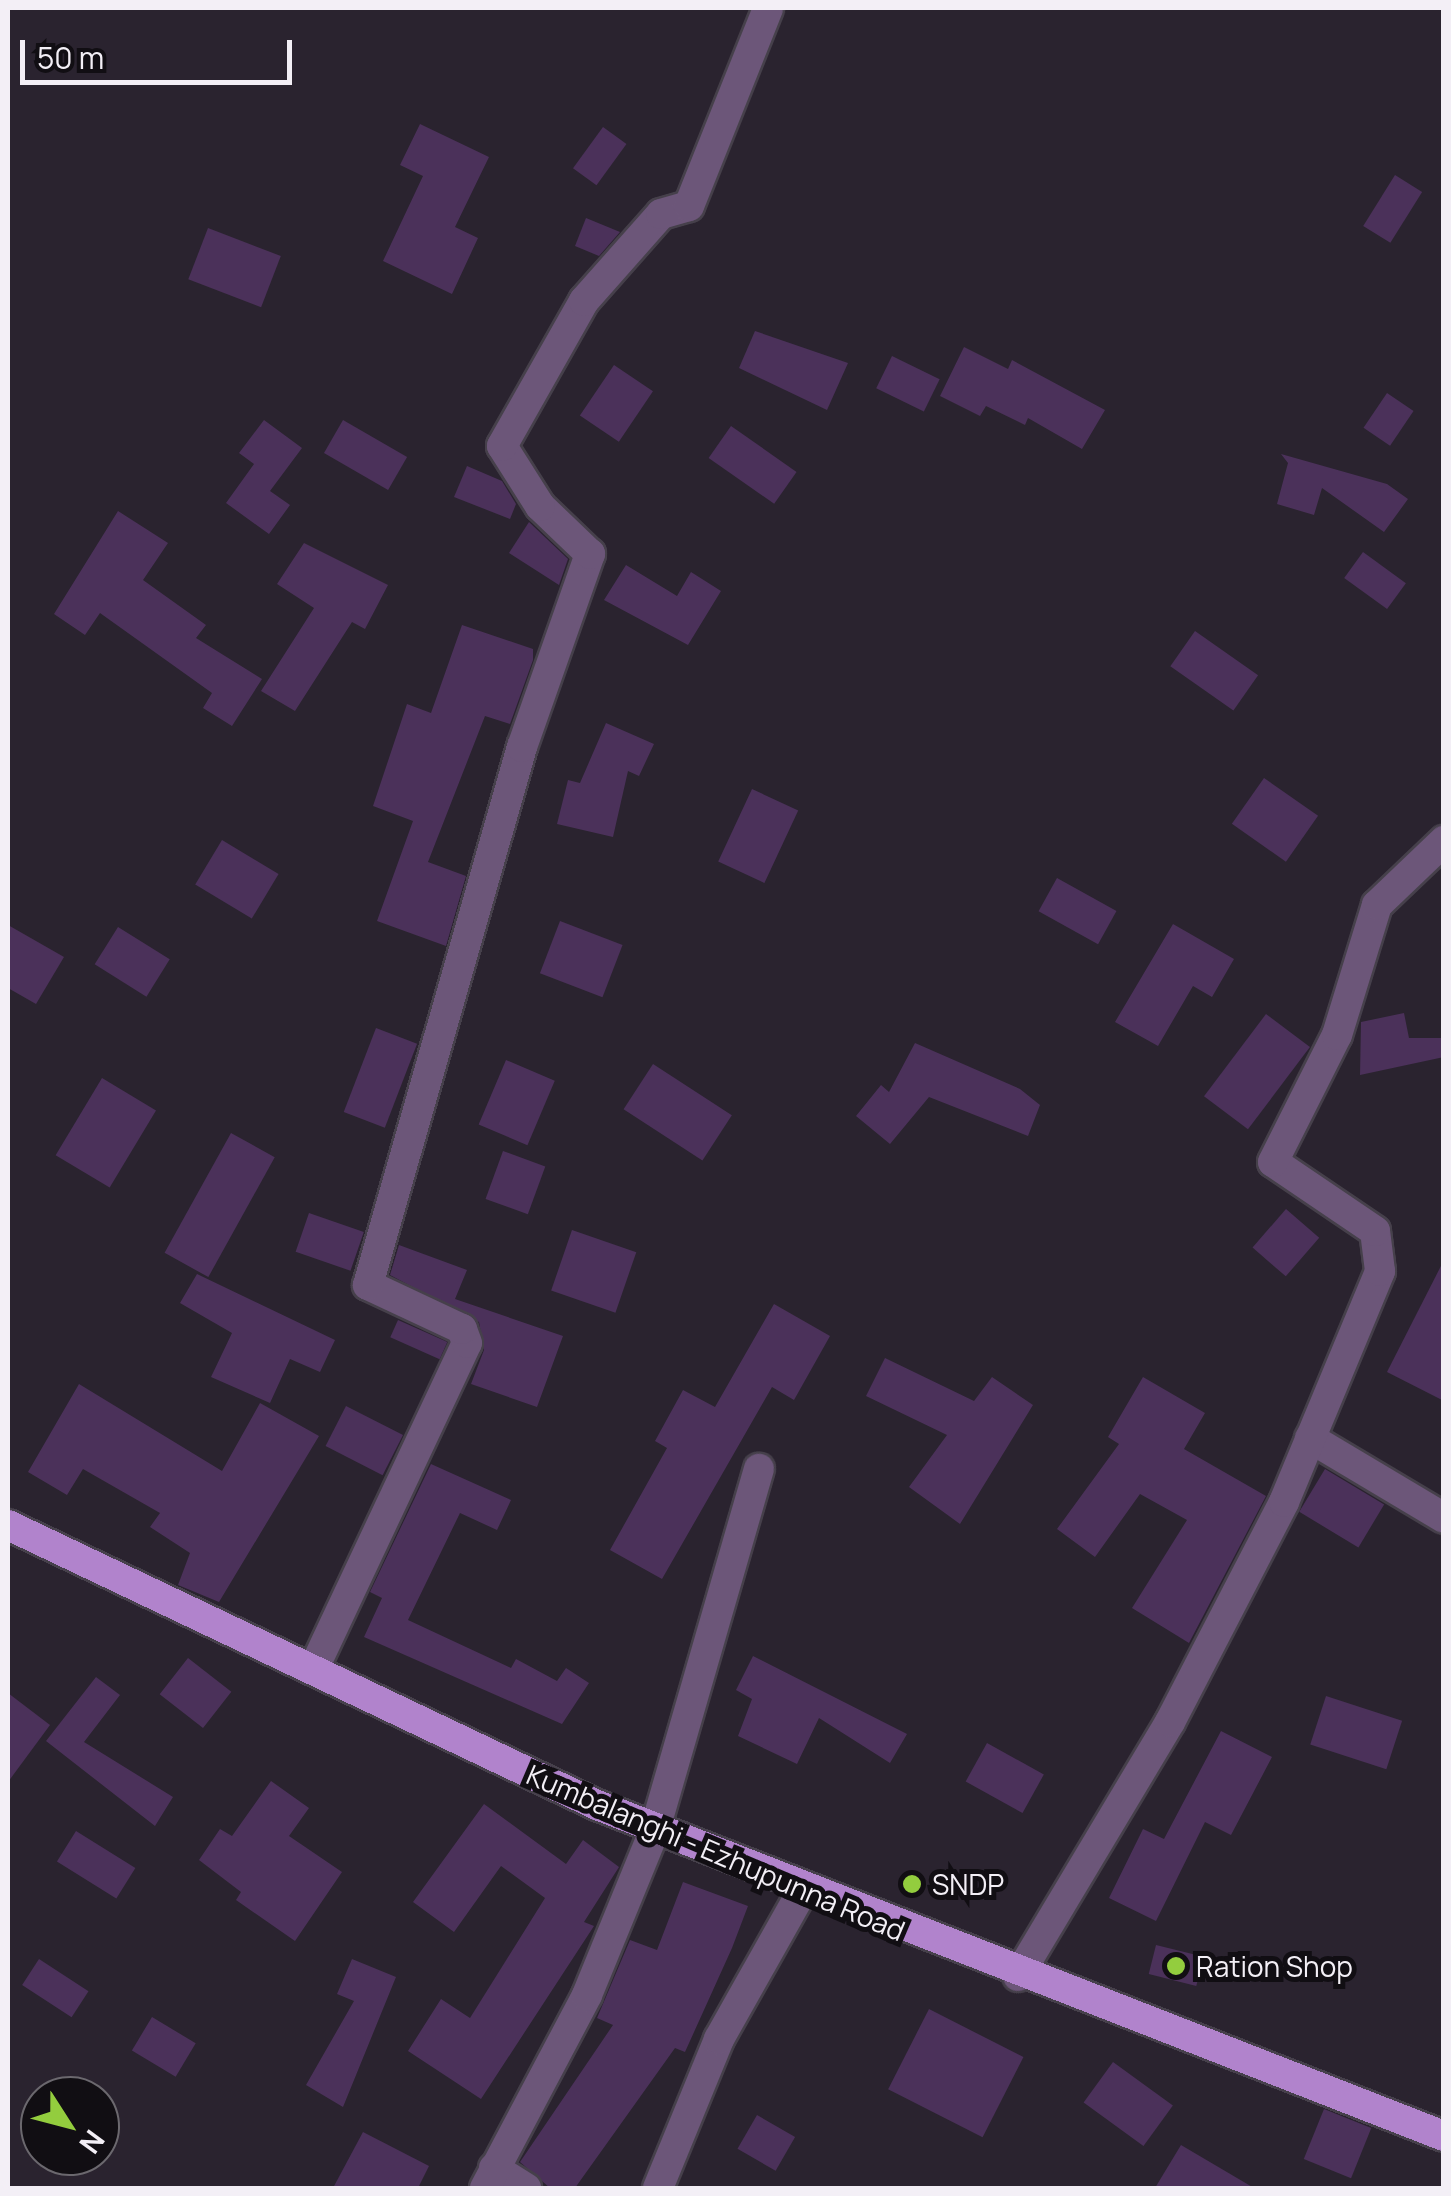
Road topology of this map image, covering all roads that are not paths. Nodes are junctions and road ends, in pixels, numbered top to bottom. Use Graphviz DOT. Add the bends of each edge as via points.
graph roads {
  1 [pos="768,8"];
  2 [pos="1444,841"];
  3 [pos="1310,1438"];
  4 [pos="759,1468"];
  5 [pos="1444,1518"];
  6 [pos="8,1525"];
  7 [pos="313,1670"];
  8 [pos="655,1829"];
  9 [pos="803,1890"];
  10 [pos="1018,1976"];
  11 [pos="1444,2136"];
  12 [pos="490,2178"];
  13 [pos="526,2188"];
  14 [pos="658,2188"];
  1 -- 7 [label="street" via="689,206 662,214 584,301 502,446 540,506 590,554 522,747 368,1285 462,1329 467,1343"];
  2 -- 3 [label="street" via="1377,905 1337,1036 1273,1162 1374,1230 1380,1271"];
  3 -- 5 [label="street"];
  3 -- 10 [label="street" via="1170,1722"];
  4 -- 8 [label="street"];
  6 -- 7 [label="main road, Kumbalanghi - Ezhupunna Road"];
  7 -- 8 [label="main road, Kumbalanghi - Ezhupunna Road"];
  8 -- 9 [label="main road, Kumbalanghi - Ezhupunna Road"];
  8 -- 12 [label="street" via="587,1996"];
  9 -- 10 [label="main road, Kumbalanghi - Ezhupunna Road"];
  9 -- 14 [label="street" via="719,2038"];
  10 -- 11 [label="main road, Kumbalanghi - Ezhupunna Road"];
  12 -- 13 [label="street"];
}
